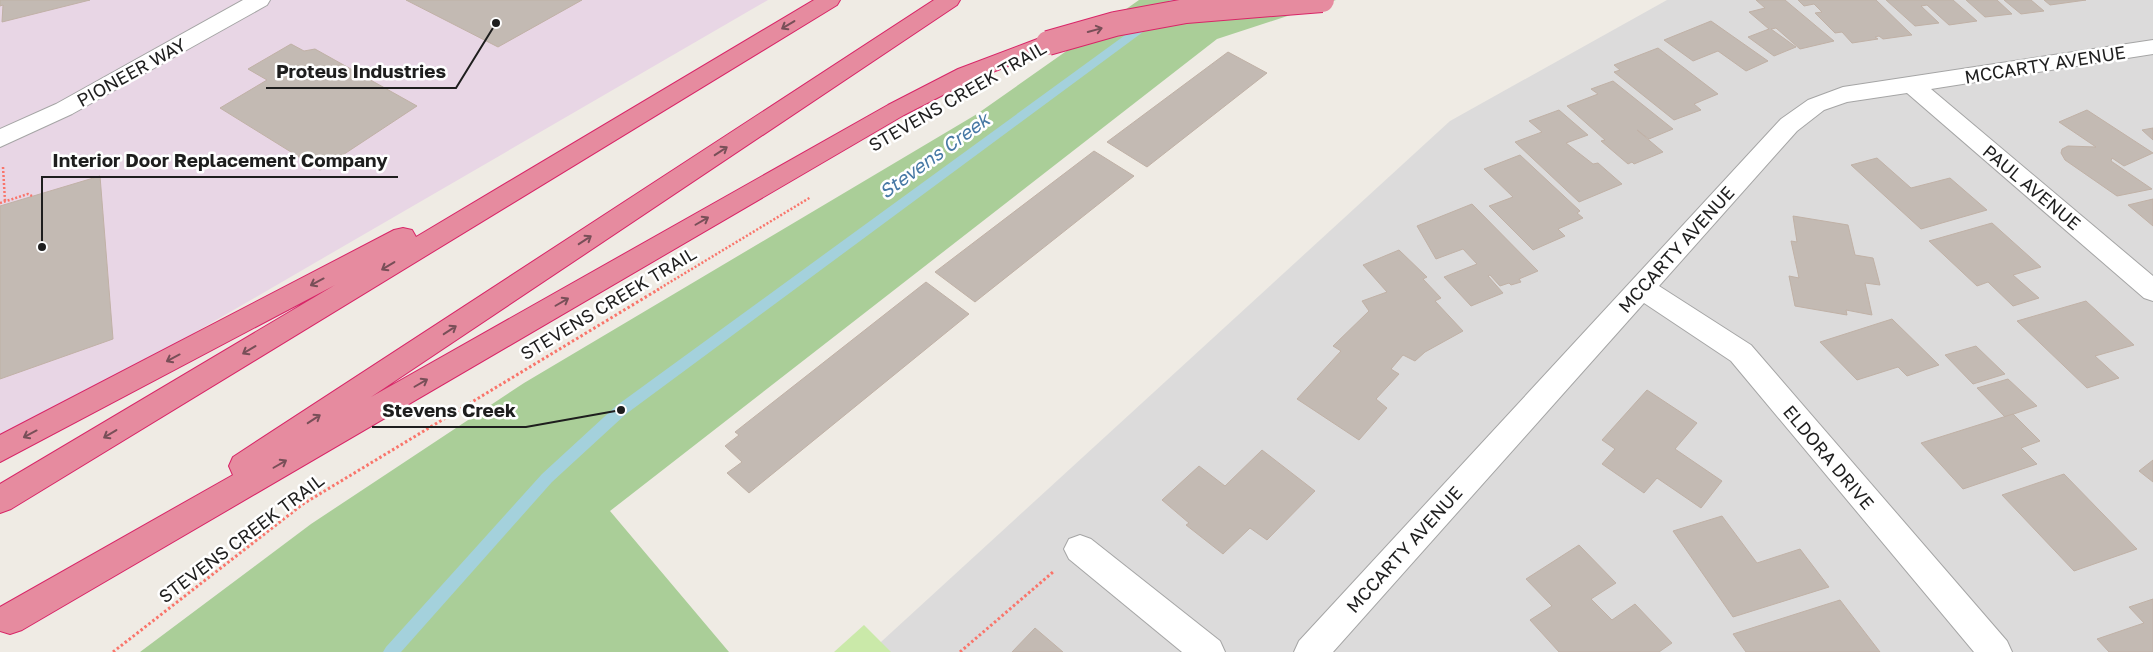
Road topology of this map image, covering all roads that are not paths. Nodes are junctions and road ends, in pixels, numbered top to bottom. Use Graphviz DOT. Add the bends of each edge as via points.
graph roads {
  1 [pos="259,0"];
  2 [pos="829,0"];
  3 [pos="949,0"];
  4 [pos="1322,0"];
  5 [pos="2153,47"];
  6 [pos="1911,84"];
  7 [pos="670,96"];
  8 [pos="0,138"];
  9 [pos="1641,287"];
  10 [pos="2153,291"];
  11 [pos="0,449"];
  12 [pos="0,500"];
  13 [pos="1080,549"];
  14 [pos="5,623"];
  15 [pos="1208,652"];
  16 [pos="1311,652"];
  17 [pos="1995,652"];
  1 -- 8 [label="street, PIONEER WAY" via="64,109"];
  2 -- 7 [label="highway, one-way"];
  14 -- 3 [label="highway, one-way"];
  14 -- 4 [label="highway, one-way, bridge" via="896,110 966,74 1048,43 1116,24 1186,11"];
  5 -- 6 [label="street, MCCARTY AVENUE"];
  6 -- 9 [label="street, MCCARTY AVENUE" via="1843,95 1816,105 1788,126"];
  6 -- 10 [label="street, PAUL AVENUE"];
  7 -- 11 [label="highway, one-way"];
  7 -- 12 [label="highway, one-way"];
  9 -- 16 [label="street, MCCARTY AVENUE"];
  9 -- 17 [label="street, ELDORA DRIVE" via="1741,353"];
  13 -- 15 [label="street"];
}
